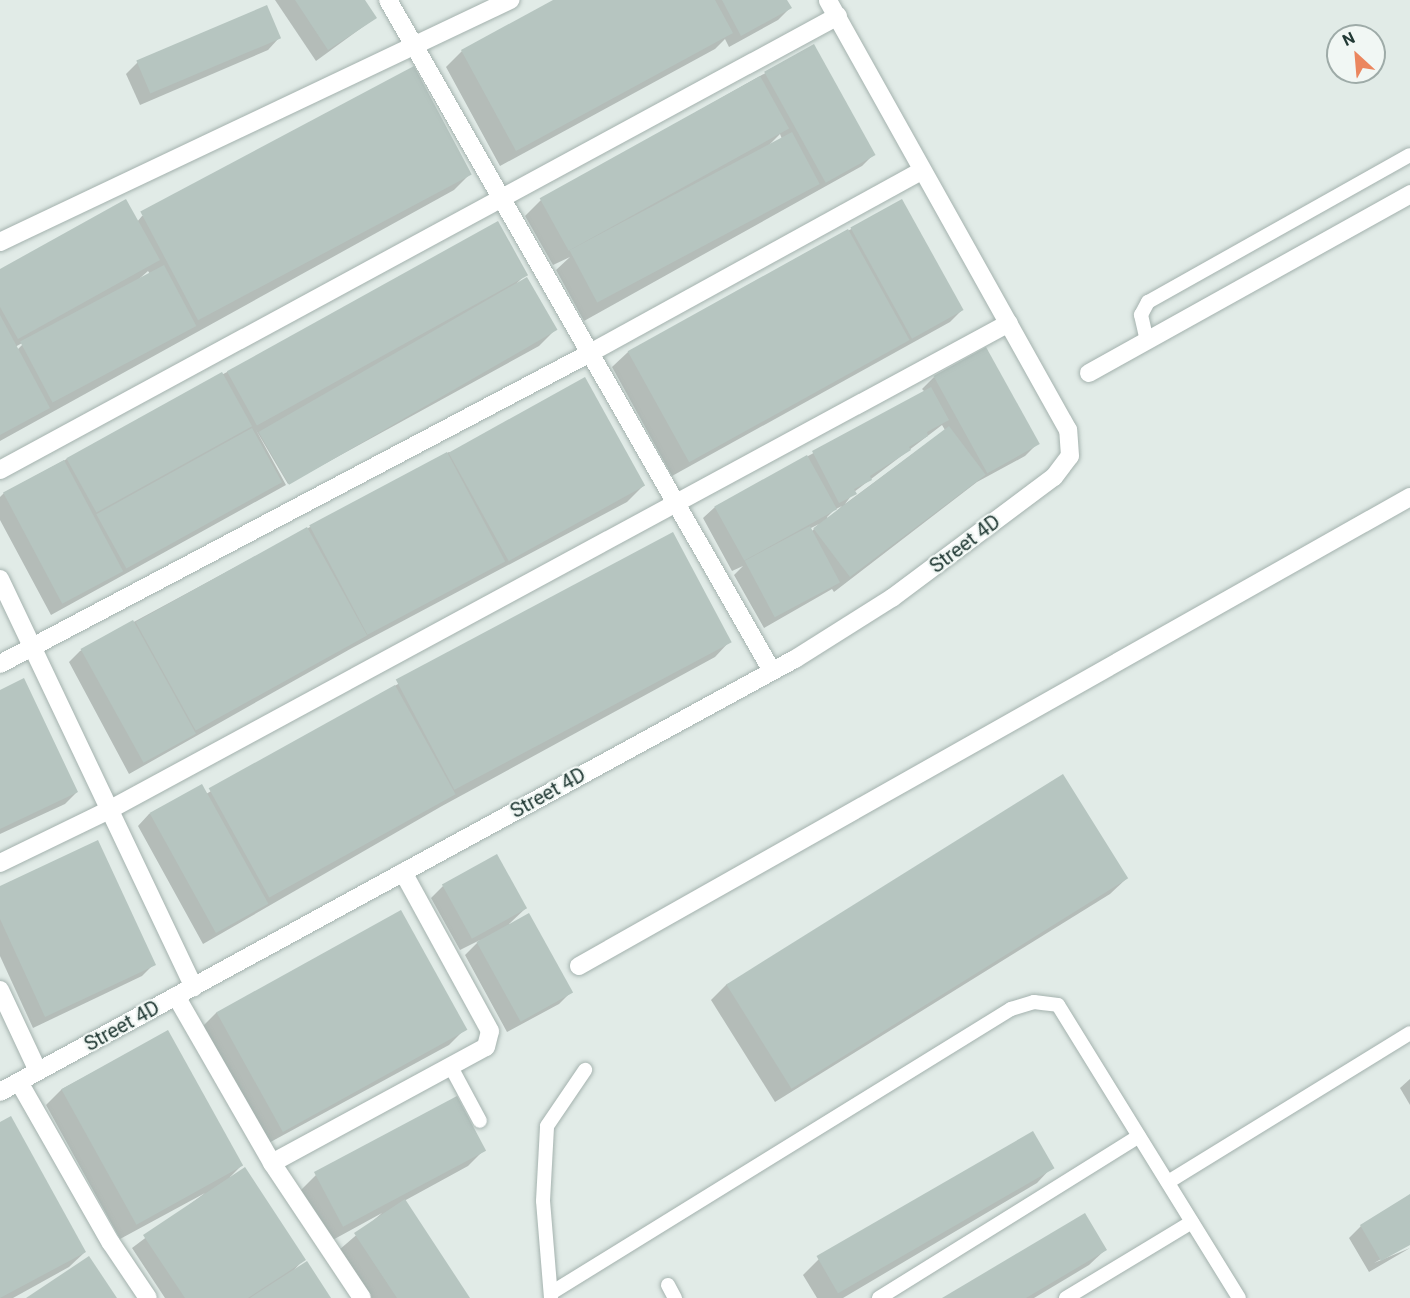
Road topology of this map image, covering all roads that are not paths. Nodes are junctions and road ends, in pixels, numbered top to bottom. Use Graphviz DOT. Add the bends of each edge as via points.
graph roads {
  1 [pos="388,0"];
  2 [pos="510,0"];
  3 [pos="828,0"];
  4 [pos="838,16"];
  5 [pos="416,45"];
  6 [pos="1410,155"];
  7 [pos="921,171"];
  8 [pos="1410,194"];
  9 [pos="502,199"];
  10 [pos="0,242"];
  11 [pos="1009,322"];
  12 [pos="1146,341"];
  13 [pos="590,353"];
  14 [pos="1089,373"];
  15 [pos="0,470"];
  16 [pos="1410,497"];
  17 [pos="677,500"];
  18 [pos="0,579"];
  19 [pos="32,649"];
  20 [pos="0,664"];
  21 [pos="772,671"];
  22 [pos="109,810"];
  23 [pos="0,863"];
  24 [pos="403,872"];
  25 [pos="579,966"];
  26 [pos="194,987"];
  27 [pos="0,990"];
  28 [pos="176,996"];
  29 [pos="1410,1033"];
  30 [pos="451,1067"];
  31 [pos="585,1070"];
  32 [pos="38,1071"];
  33 [pos="19,1082"];
  34 [pos="0,1092"];
  35 [pos="480,1121"];
  36 [pos="1139,1136"];
  37 [pos="272,1163"];
  38 [pos="1168,1182"];
  39 [pos="1192,1222"];
  40 [pos="668,1285"];
  41 [pos="551,1296"];
  42 [pos="148,1298"];
  43 [pos="362,1298"];
  44 [pos="675,1298"];
  45 [pos="879,1298"];
  46 [pos="1066,1298"];
  47 [pos="1239,1298"];
  1 -- 5 [label="street"];
  2 -- 5 [label="street"];
  3 -- 4 [label="street"];
  4 -- 7 [label="street"];
  4 -- 9 [label="street"];
  5 -- 9 [label="street"];
  5 -- 10 [label="street"];
  6 -- 12 [label="lane" via="1148,302 1141,315"];
  7 -- 11 [label="street"];
  7 -- 13 [label="street"];
  8 -- 12 [label="street"];
  9 -- 13 [label="street"];
  9 -- 15 [label="street"];
  11 -- 17 [label="street"];
  11 -- 21 [label="street, Street 4D" via="1068,430 1070,456 1054,477 892,598"];
  12 -- 14 [label="street"];
  13 -- 17 [label="street"];
  13 -- 19 [label="street"];
  16 -- 25 [label="street"];
  17 -- 21 [label="street"];
  17 -- 22 [label="street"];
  18 -- 19 [label="street"];
  19 -- 20 [label="street"];
  19 -- 22 [label="street"];
  21 -- 24 [label="street, Street 4D"];
  22 -- 23 [label="street"];
  22 -- 26 [label="street"];
  24 -- 26 [label="street, Street 4D"];
  24 -- 30 [label="street" via="490,1031 486,1047"];
  26 -- 28 [label="street, Street 4D"];
  27 -- 32 [label="street"];
  28 -- 32 [label="street, Street 4D"];
  28 -- 37 [label="street"];
  29 -- 38 [label="lane"];
  30 -- 35 [label="lane"];
  30 -- 37 [label="street"];
  31 -- 41 [label="lane" via="547,1126 543,1201"];
  32 -- 33 [label="street, Street 4D"];
  33 -- 34 [label="street, Street 4D"];
  33 -- 42 [label="street" via="111,1243"];
  36 -- 38 [label="lane"];
  36 -- 41 [label="lane" via="1058,1005 1034,1002 1011,1009"];
  36 -- 45 [label="lane"];
  37 -- 43 [label="street"];
  38 -- 39 [label="lane"];
  39 -- 46 [label="lane"];
  39 -- 47 [label="lane"];
  40 -- 44 [label="lane"];
}
